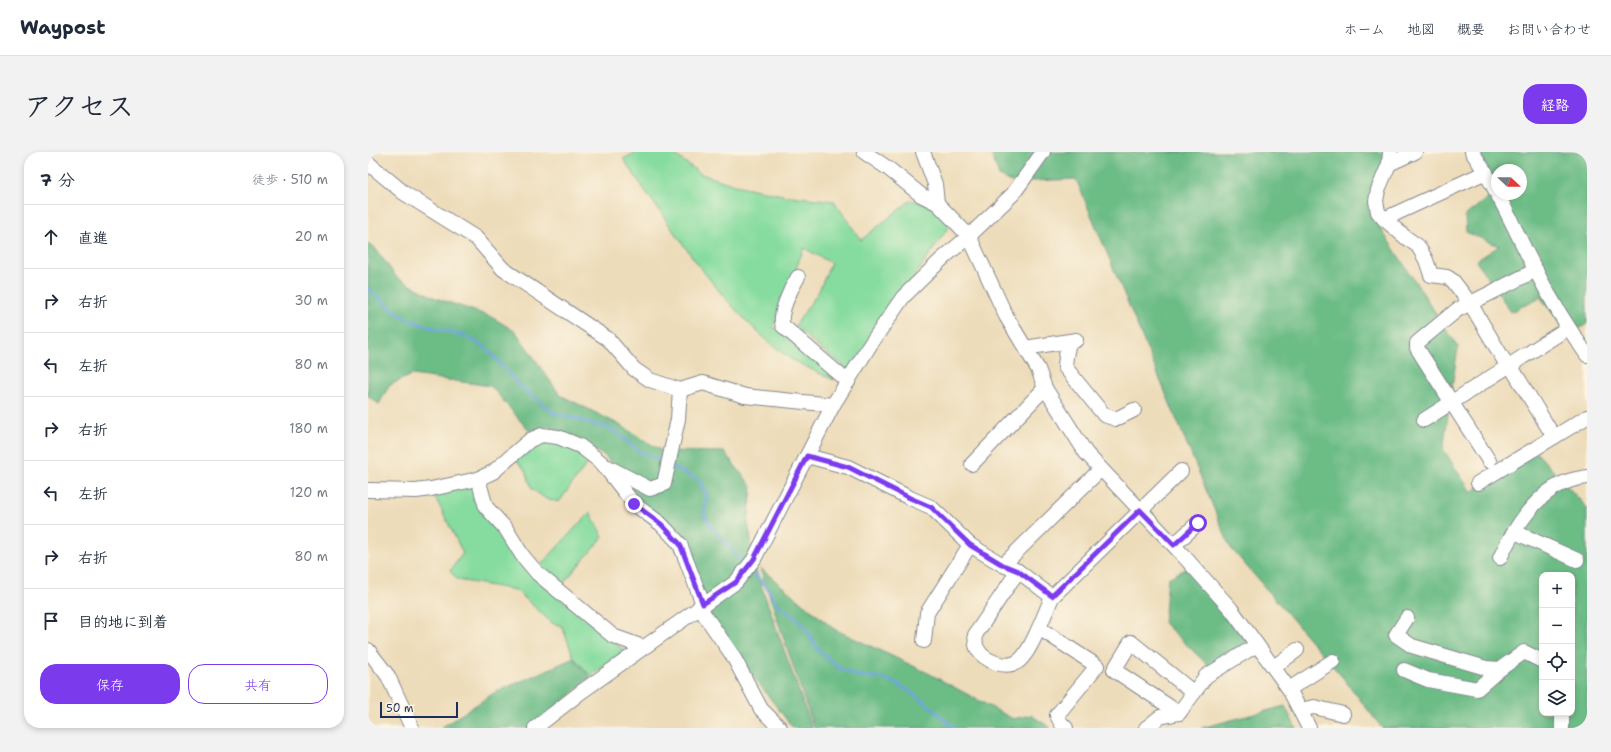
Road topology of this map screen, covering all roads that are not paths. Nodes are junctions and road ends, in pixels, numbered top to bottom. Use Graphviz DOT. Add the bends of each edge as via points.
graph roads {
  1 [pos="864,152"];
  2 [pos="923,152"];
  3 [pos="1043,152"];
  4 [pos="1415,152"];
  5 [pos="1472,152"];
  6 [pos="1389,158"];
  7 [pos="368,163"];
  8 [pos="1486,172"];
  9 [pos="937,203"];
  10 [pos="1384,219"];
  11 [pos="970,236"];
  12 [pos="1536,270"];
  13 [pos="798,277"];
  14 [pos="1470,303"];
  15 [pos="1568,328"];
  16 [pos="1025,348"];
  17 [pos="1587,355"];
  18 [pos="1509,366"];
  19 [pos="848,382"];
  20 [pos="1045,388"];
  21 [pos="680,390"];
  22 [pos="1452,402"];
  23 [pos="833,405"];
  24 [pos="1134,410"];
  25 [pos="1587,417"];
  26 [pos="1424,420"];
  27 [pos="1554,437"];
  28 [pos="807,456"];
  29 [pos="1490,461"];
  30 [pos="602,463"];
  31 [pos="972,464"];
  32 [pos="1101,469"];
  33 [pos="1181,471"];
  34 [pos="1587,477"];
  35 [pos="478,479"];
  36 [pos="1478,483"];
  37 [pos="368,490"];
  38 [pos="1140,510"];
  39 [pos="1198,523"];
  40 [pos="1515,532"];
  41 [pos="970,545"];
  42 [pos="1174,545"];
  43 [pos="1500,558"];
  44 [pos="1577,560"];
  45 [pos="1003,565"];
  46 [pos="1018,571"];
  47 [pos="1052,596"];
  48 [pos="701,606"];
  49 [pos="1407,618"];
  50 [pos="1039,628"];
  51 [pos="924,641"];
  52 [pos="1257,644"];
  53 [pos="643,647"];
  54 [pos="368,650"];
  55 [pos="1297,650"];
  56 [pos="1539,660"];
  57 [pos="1332,661"];
  58 [pos="1097,666"];
  59 [pos="1274,667"];
  60 [pos="1500,668"];
  61 [pos="1114,670"];
  62 [pos="1404,670"];
  63 [pos="1289,689"];
  64 [pos="1194,693"];
  65 [pos="1300,710"];
  66 [pos="1179,713"];
  67 [pos="1343,714"];
  68 [pos="1562,716"];
  69 [pos="412,728"];
  70 [pos="535,728"];
  71 [pos="780,728"];
  72 [pos="1066,728"];
  73 [pos="1146,728"];
  74 [pos="1309,728"];
  75 [pos="1562,728"];
  1 -- 9 [label="street" via="920,195"];
  2 -- 9 [label="street" via="936,184"];
  3 -- 11 [label="street" via="1013,194"];
  4 -- 6 [label="street"];
  5 -- 8 [label="street"];
  6 -- 10 [label="street" via="1376,201 1378,212"];
  7 -- 21 [label="street" via="404,193 476,238 503,269 608,339 634,369 650,380"];
  8 -- 10 [label="street"];
  8 -- 12 [label="street"];
  9 -- 11 [label="street"];
  10 -- 14 [label="street" via="1418,246 1426,260 1430,275 1446,277 1453,281"];
  11 -- 16 [label="street" via="1006,316"];
  11 -- 19 [label="street" via="903,297"];
  12 -- 14 [label="street"];
  12 -- 15 [label="street"];
  13 -- 19 [label="street" via="791,288 781,320 783,326"];
  14 -- 18 [label="street"];
  14 -- 22 [label="street" via="1457,310 1417,343 1417,348"];
  15 -- 17 [label="street"];
  15 -- 18 [label="street"];
  16 -- 20 [label="street" via="1038,369"];
  16 -- 24 [label="street" via="1073,341 1066,356 1065,367 1104,415 1116,419"];
  18 -- 22 [label="street"];
  18 -- 27 [label="street"];
  19 -- 23 [label="street"];
  20 -- 31 [label="street"];
  20 -- 32 [label="street" via="1086,453"];
  21 -- 23 [label="street" via="702,383 745,396"];
  21 -- 30 [label="street" via="678,419 664,484 650,489"];
  22 -- 26 [label="street"];
  22 -- 29 [label="street"];
  23 -- 28 [label="street"];
  25 -- 27 [label="street"];
  27 -- 36 [label="street"];
  28 -- 41 [label="street" via="848,467 931,507"];
  28 -- 48 [label="street" via="754,559 736,582"];
  30 -- 35 [label="street" via="580,446 558,437 542,436 530,440 493,472"];
  30 -- 48 [label="street" via="634,504 661,524 680,544"];
  32 -- 38 [label="street"];
  32 -- 45 [label="street"];
  33 -- 38 [label="street"];
  34 -- 40 [label="street" via="1568,481 1549,491 1531,508"];
  35 -- 37 [label="street" via="416,491"];
  35 -- 53 [label="street" via="486,508 506,529 537,573 613,636"];
  38 -- 42 [label="street"];
  38 -- 47 [label="street"];
  39 -- 42 [label="street"];
  40 -- 43 [label="street"];
  40 -- 44 [label="street"];
  41 -- 45 [label="street"];
  41 -- 51 [label="street" via="926,613"];
  42 -- 52 [label="street" via="1231,609"];
  45 -- 46 [label="street"];
  46 -- 47 [label="street"];
  46 -- 50 [label="street" via="975,635 976,648 998,664 1012,664 1020,660"];
  47 -- 50 [label="street"];
  48 -- 53 [label="street"];
  48 -- 71 [label="street" via="733,656 761,709"];
  49 -- 60 [label="street" via="1396,635 1412,646 1486,668"];
  50 -- 58 [label="street"];
  52 -- 59 [label="street"];
  52 -- 64 [label="street" via="1206,676"];
  53 -- 70 [label="street"];
  54 -- 69 [label="street" via="388,676"];
  55 -- 59 [label="street"];
  56 -- 60 [label="street" via="1524,652"];
  57 -- 63 [label="street"];
  58 -- 61 [label="street"];
  58 -- 72 [label="street" via="1057,715"];
  59 -- 63 [label="street"];
  60 -- 62 [label="street" via="1477,689 1428,680"];
  61 -- 64 [label="street" via="1131,642"];
  61 -- 66 [label="street"];
  63 -- 65 [label="street"];
  64 -- 66 [label="street"];
  65 -- 67 [label="street" via="1314,707"];
  65 -- 74 [label="street"];
  66 -- 73 [label="street" via="1160,717"];
  68 -- 75 [label="street"];
}
